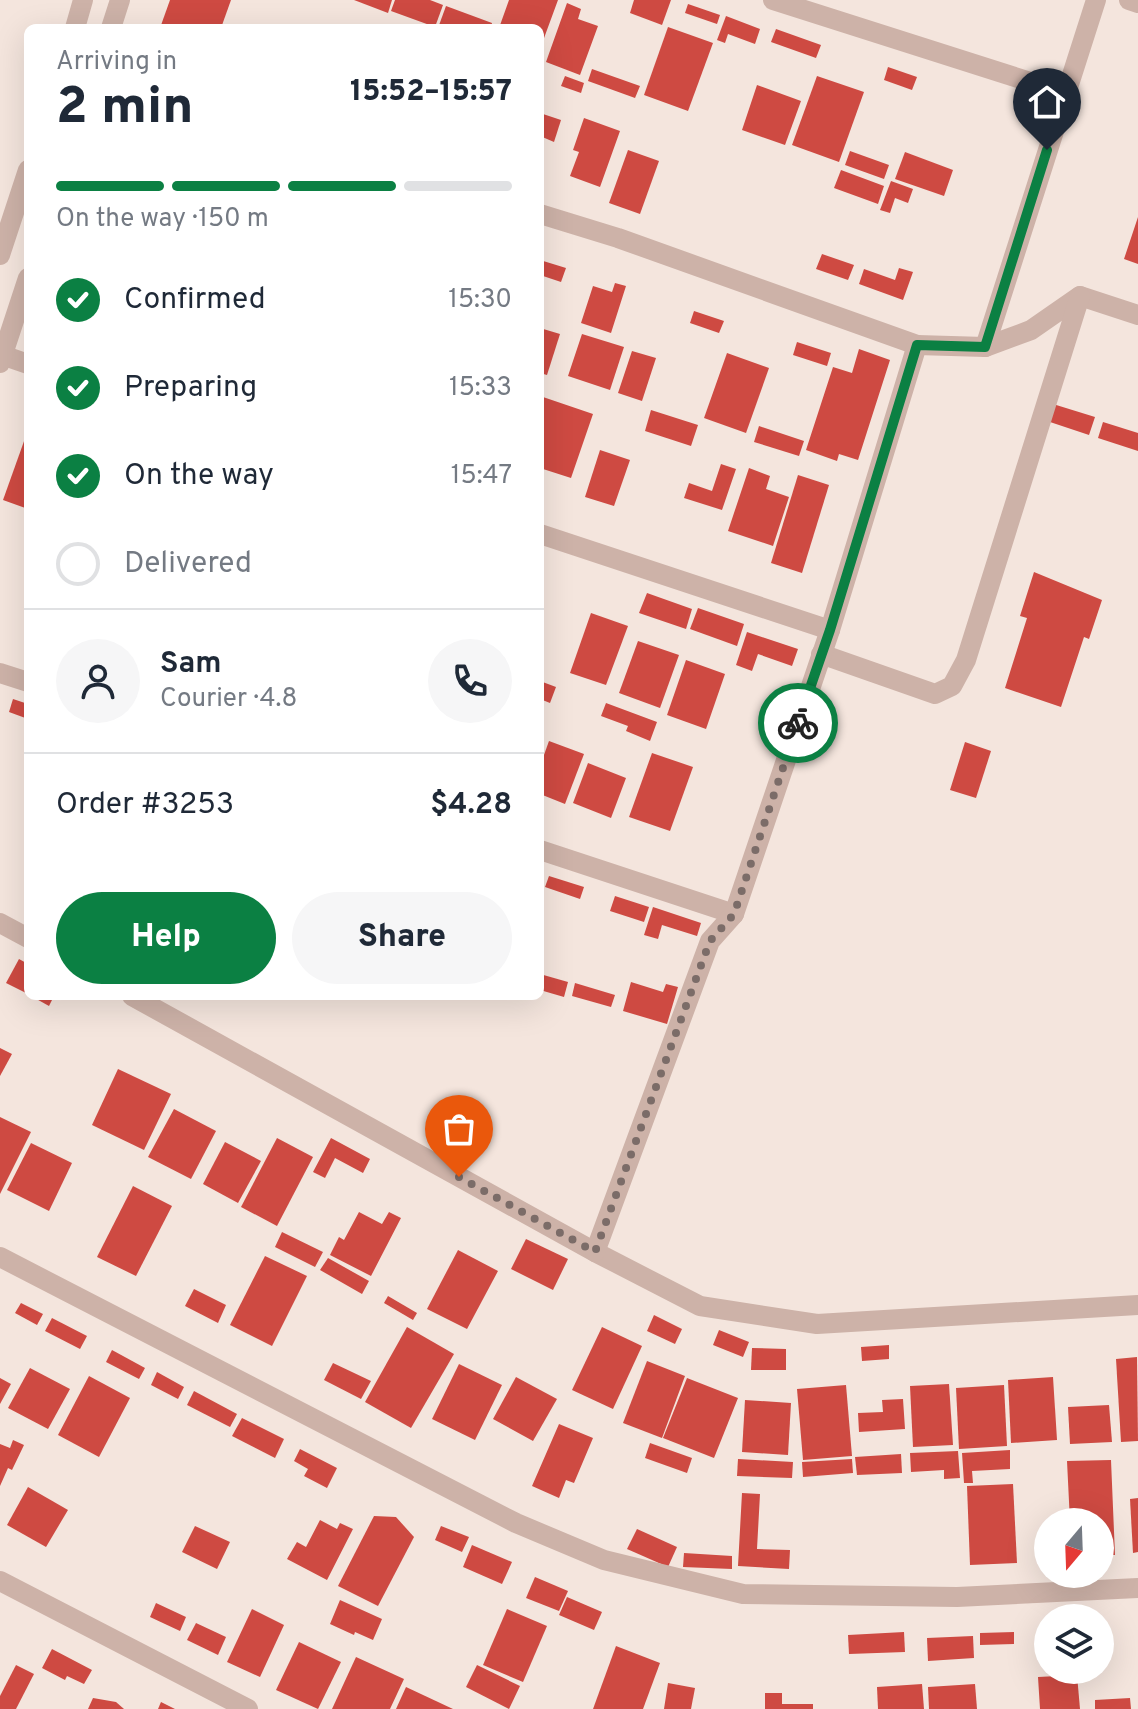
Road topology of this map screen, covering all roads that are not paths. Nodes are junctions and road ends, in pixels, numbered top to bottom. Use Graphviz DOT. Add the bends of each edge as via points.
graph roads {
  1 [pos="83,0"];
  2 [pos="120,0"];
  3 [pos="773,0"];
  4 [pos="1096,0"];
  5 [pos="1129,0"];
  6 [pos="1138,3"];
  7 [pos="76,24"];
  8 [pos="112,24"];
  9 [pos="1065,93"];
  10 [pos="24,182"];
  11 [pos="544,215"];
  12 [pos="1,251"];
  13 [pos="24,290"];
  14 [pos="1080,296"];
  15 [pos="1138,315"];
  16 [pos="917,345"];
  17 [pos="985,347"];
  18 [pos="1,359"];
  19 [pos="24,363"];
  20 [pos="544,535"];
  21 [pos="830,630"];
  22 [pos="821,654"];
  23 [pos="0,673"];
  24 [pos="24,681"];
  25 [pos="544,851"];
  26 [pos="734,914"];
  27 [pos="0,923"];
  28 [pos="24,936"];
  29 [pos="139,1000"];
  30 [pos="595,1252"];
  31 [pos="0,1257"];
  32 [pos="1138,1305"];
  33 [pos="0,1581"];
  34 [pos="1138,1588"];
  35 [pos="248,1709"];
  1 -- 7 [label="street"];
  2 -- 8 [label="street"];
  3 -- 9 [label="street"];
  4 -- 9 [label="street"];
  5 -- 6 [label="street"];
  9 -- 17 [label="street"];
  10 -- 12 [label="street"];
  11 -- 16 [label="street"];
  13 -- 18 [label="street"];
  14 -- 15 [label="street"];
  14 -- 17 [label="street" via="1031,330"];
  14 -- 22 [label="street" via="966,660 952,686 935,694"];
  16 -- 17 [label="street"];
  16 -- 21 [label="street"];
  18 -- 19 [label="street"];
  20 -- 21 [label="street"];
  21 -- 22 [label="street"];
  22 -- 26 [label="street"];
  23 -- 24 [label="street"];
  25 -- 26 [label="street"];
  26 -- 30 [label="street" via="710,941"];
  27 -- 28 [label="street"];
  29 -- 30 [label="street"];
  30 -- 32 [label="street" via="700,1306 817,1324"];
  31 -- 34 [label="street" via="516,1523 604,1560 743,1594 957,1597"];
  33 -- 35 [label="street"];
}
